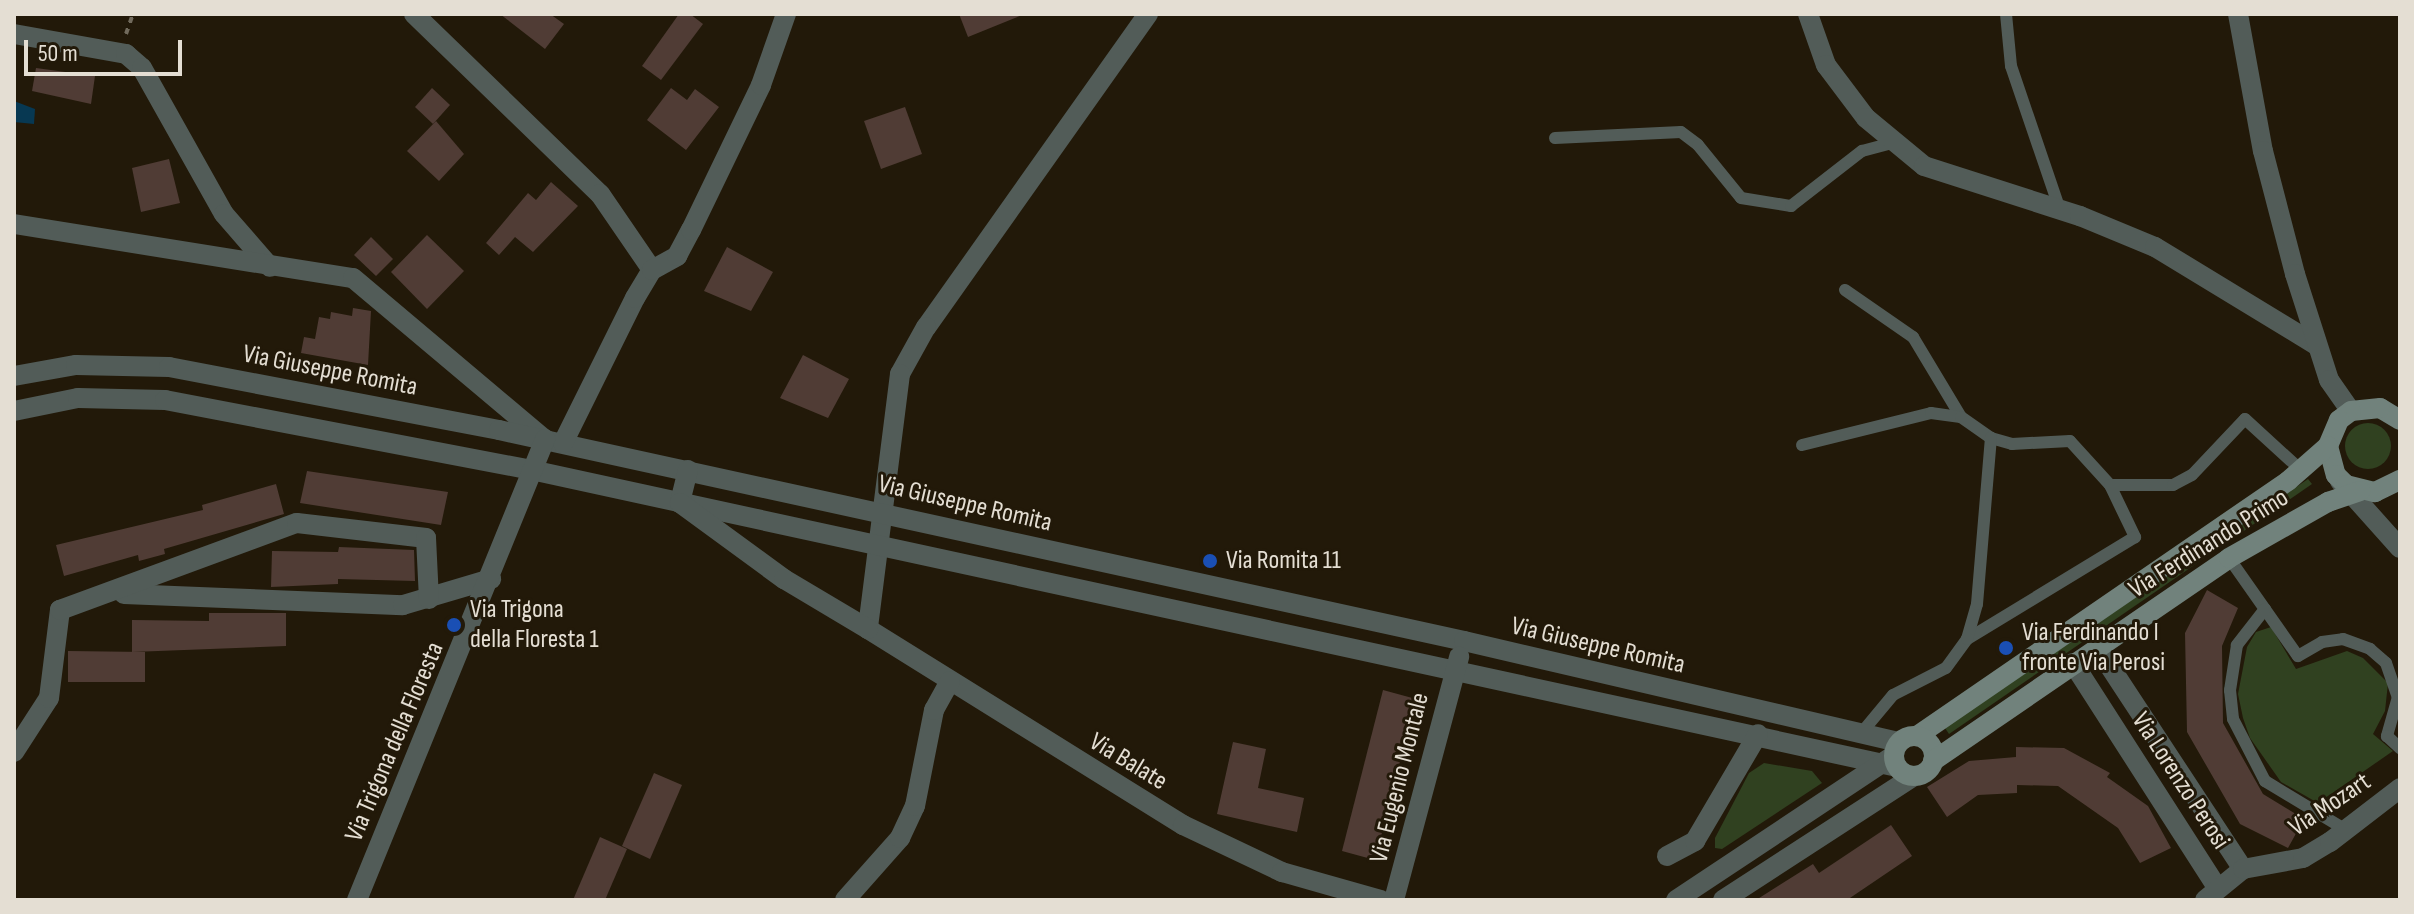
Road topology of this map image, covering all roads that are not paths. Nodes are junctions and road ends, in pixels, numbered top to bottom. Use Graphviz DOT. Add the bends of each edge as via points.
graph roads {
  1 [pos="414,14"];
  2 [pos="786,14"];
  3 [pos="1148,14"];
  4 [pos="1808,14"];
  5 [pos="2006,14"];
  6 [pos="2238,14"];
  7 [pos="14,34"];
  8 [pos="1555,138"];
  9 [pos="1895,142"];
  10 [pos="2060,210"];
  11 [pos="14,224"];
  12 [pos="270,267"];
  13 [pos="652,270"];
  14 [pos="1845,290"];
  15 [pos="2316,345"];
  16 [pos="169,367"];
  17 [pos="19,374"];
  18 [pos="2400,396"];
  19 [pos="165,400"];
  20 [pos="23,408"];
  21 [pos="2380,408"];
  22 [pos="2351,411"];
  23 [pos="1961,417"];
  24 [pos="2400,420"];
  25 [pos="1991,438"];
  26 [pos="554,441"];
  27 [pos="1802,445"];
  28 [pos="2328,446"];
  29 [pos="688,470"];
  30 [pos="536,471"];
  31 [pos="2302,471"];
  32 [pos="2400,480"];
  33 [pos="2110,485"];
  34 [pos="2354,492"];
  35 [pos="680,503"];
  36 [pos="881,511"];
  37 [pos="877,545"];
  38 [pos="2400,548"];
  39 [pos="2229,558"];
  40 [pos="491,579"];
  41 [pos="116,593"];
  42 [pos="429,599"];
  43 [pos="2265,609"];
  44 [pos="1349,616"];
  45 [pos="868,629"];
  46 [pos="1967,639"];
  47 [pos="1464,641"];
  48 [pos="1341,644"];
  49 [pos="2097,647"];
  50 [pos="2073,663"];
  51 [pos="1455,669"];
  52 [pos="950,681"];
  53 [pos="1710,699"];
  54 [pos="1703,723"];
  55 [pos="1863,731"];
  56 [pos="1758,734"];
  57 [pos="1797,743"];
  58 [pos="2400,748"];
  59 [pos="14,752"];
  60 [pos="1901,756"];
  61 [pos="1933,761"];
  62 [pos="2400,788"];
  63 [pos="1837,795"];
  64 [pos="2346,830"];
  65 [pos="1667,856"];
  66 [pos="2243,869"];
  67 [pos="2211,893"];
  68 [pos="357,900"];
  69 [pos="845,900"];
  70 [pos="1381,900"];
  71 [pos="1394,900"];
  72 [pos="1676,900"];
  73 [pos="1723,900"];
  1 -- 13 [label="street" via="600,194"];
  2 -- 13 [label="street" via="761,85 691,230 677,256"];
  3 -- 36 [label="street" via="926,327 900,374"];
  4 -- 9 [label="street" via="1826,65 1866,118"];
  5 -- 10 [label="lane" via="2011,66"];
  6 -- 15 [label="street" via="2263,151"];
  7 -- 12 [label="street" via="126,54 142,68 224,214"];
  8 -- 9 [label="lane" via="1681,132 1741,198 1791,206 1862,151"];
  9 -- 10 [label="street" via="1924,166"];
  10 -- 15 [label="street" via="2155,247"];
  11 -- 12 [label="street"];
  12 -- 26 [label="street" via="353,278"];
  13 -- 26 [label="street, Via Trigona della Floresta"];
  14 -- 23 [label="lane" via="1913,337"];
  15 -- 22 [label="street" via="2329,380"];
  16 -- 17 [label="street, Via Giuseppe Romita" via="76,365"];
  16 -- 19 [label="street"];
  16 -- 26 [label="street, Via Giuseppe Romita"];
  17 -- 20 [label="street"];
  18 -- 21 [label="street"];
  19 -- 20 [label="street, Via Giuseppe Romita" via="78,398"];
  19 -- 30 [label="street, Via Giuseppe Romita"];
  21 -- 22 [label="street"];
  21 -- 24 [label="street"];
  22 -- 28 [label="street, Via Ferdinando Primo" via="2339,420"];
  23 -- 25 [label="lane"];
  23 -- 27 [label="lane" via="1931,413"];
  25 -- 33 [label="lane" via="2030,446 2070,441"];
  25 -- 46 [label="lane" via="1977,604"];
  26 -- 29 [label="street, Via Giuseppe Romita"];
  26 -- 30 [label="street, Via Trigona della Floresta"];
  28 -- 31 [label="street, Via Ferdinando Primo"];
  28 -- 34 [label="street" via="2336,475"];
  29 -- 35 [label="street"];
  29 -- 36 [label="street, Via Giuseppe Romita"];
  30 -- 35 [label="street, Via Giuseppe Romita"];
  30 -- 40 [label="street, Via Trigona della Floresta"];
  31 -- 33 [label="lane" via="2245,419 2192,475 2173,485"];
  31 -- 60 [label="street, Via Ferdinando Primo"];
  32 -- 34 [label="street, Via Ferdinando Primo" via="2375,492"];
  33 -- 46 [label="lane" via="2135,537"];
  34 -- 38 [label="street"];
  34 -- 39 [label="street, Via Ferdinando Primo"];
  35 -- 37 [label="street, Via Giuseppe Romita"];
  35 -- 45 [label="street, Via Balate" via="784,579"];
  36 -- 37 [label="street"];
  36 -- 44 [label="street, Via Giuseppe Romita"];
  37 -- 45 [label="street"];
  37 -- 48 [label="street, Via Giuseppe Romita"];
  39 -- 43 [label="lane"];
  39 -- 49 [label="street, Via Ferdinando Primo"];
  40 -- 42 [label="street" via="462,584"];
  40 -- 68 [label="street, Via Trigona della Floresta"];
  41 -- 42 [label="street" via="403,605"];
  41 -- 42 [label="street" via="297,523 426,538"];
  41 -- 59 [label="street" via="60,610 49,698"];
  43 -- 58 [label="lane" via="2298,656 2322,642 2343,639 2370,649 2386,663 2398,697 2387,736"];
  43 -- 64 [label="lane" via="2237,645 2230,690 2233,719 2265,781"];
  44 -- 47 [label="street, Via Giuseppe Romita"];
  44 -- 48 [label="street"];
  45 -- 52 [label="street, Via Balate"];
  46 -- 55 [label="lane" via="1946,668 1893,695"];
  47 -- 51 [label="street, Via Eugenio Montale"];
  47 -- 53 [label="street, Via Giuseppe Romita"];
  48 -- 51 [label="street, Via Giuseppe Romita"];
  49 -- 50 [label="street, Via Ferdinando Primo"];
  49 -- 66 [label="street, Via Lorenzo Perosi"];
  50 -- 61 [label="street, Via Ferdinando Primo"];
  50 -- 67 [label="street, Via Lorenzo Perosi"];
  51 -- 54 [label="street, Via Giuseppe Romita"];
  51 -- 71 [label="street, Via Eugenio Montale"];
  52 -- 69 [label="street" via="934,710 915,806 900,838"];
  52 -- 70 [label="street, Via Balate" via="1183,825 1282,872"];
  53 -- 54 [label="street"];
  53 -- 55 [label="street, Via Giuseppe Romita"];
  54 -- 56 [label="street, Via Giuseppe Romita"];
  55 -- 60 [label="street, Via Giuseppe Romita"];
  56 -- 57 [label="street, Via Giuseppe Romita"];
  56 -- 65 [label="street" via="1695,841"];
  57 -- 60 [label="street, Via Giuseppe Romita"];
  57 -- 63 [label="street" via="1849,764 1853,772"];
  60 -- 61 [label="street, Via Ferdinando Primo" via="1926,772"];
  60 -- 61 [label="street" via="1932,748"];
  60 -- 63 [label="street, Via Ferdinando Primo"];
  60 -- 73 [label="street, Via Ferdinando Primo"];
  62 -- 64 [label="street, Via Mozart"];
  63 -- 72 [label="street, Via Ferdinando Primo"];
  64 -- 66 [label="street, Via Mozart" via="2303,858"];
  66 -- 67 [label="street, Via Mozart"];
}
